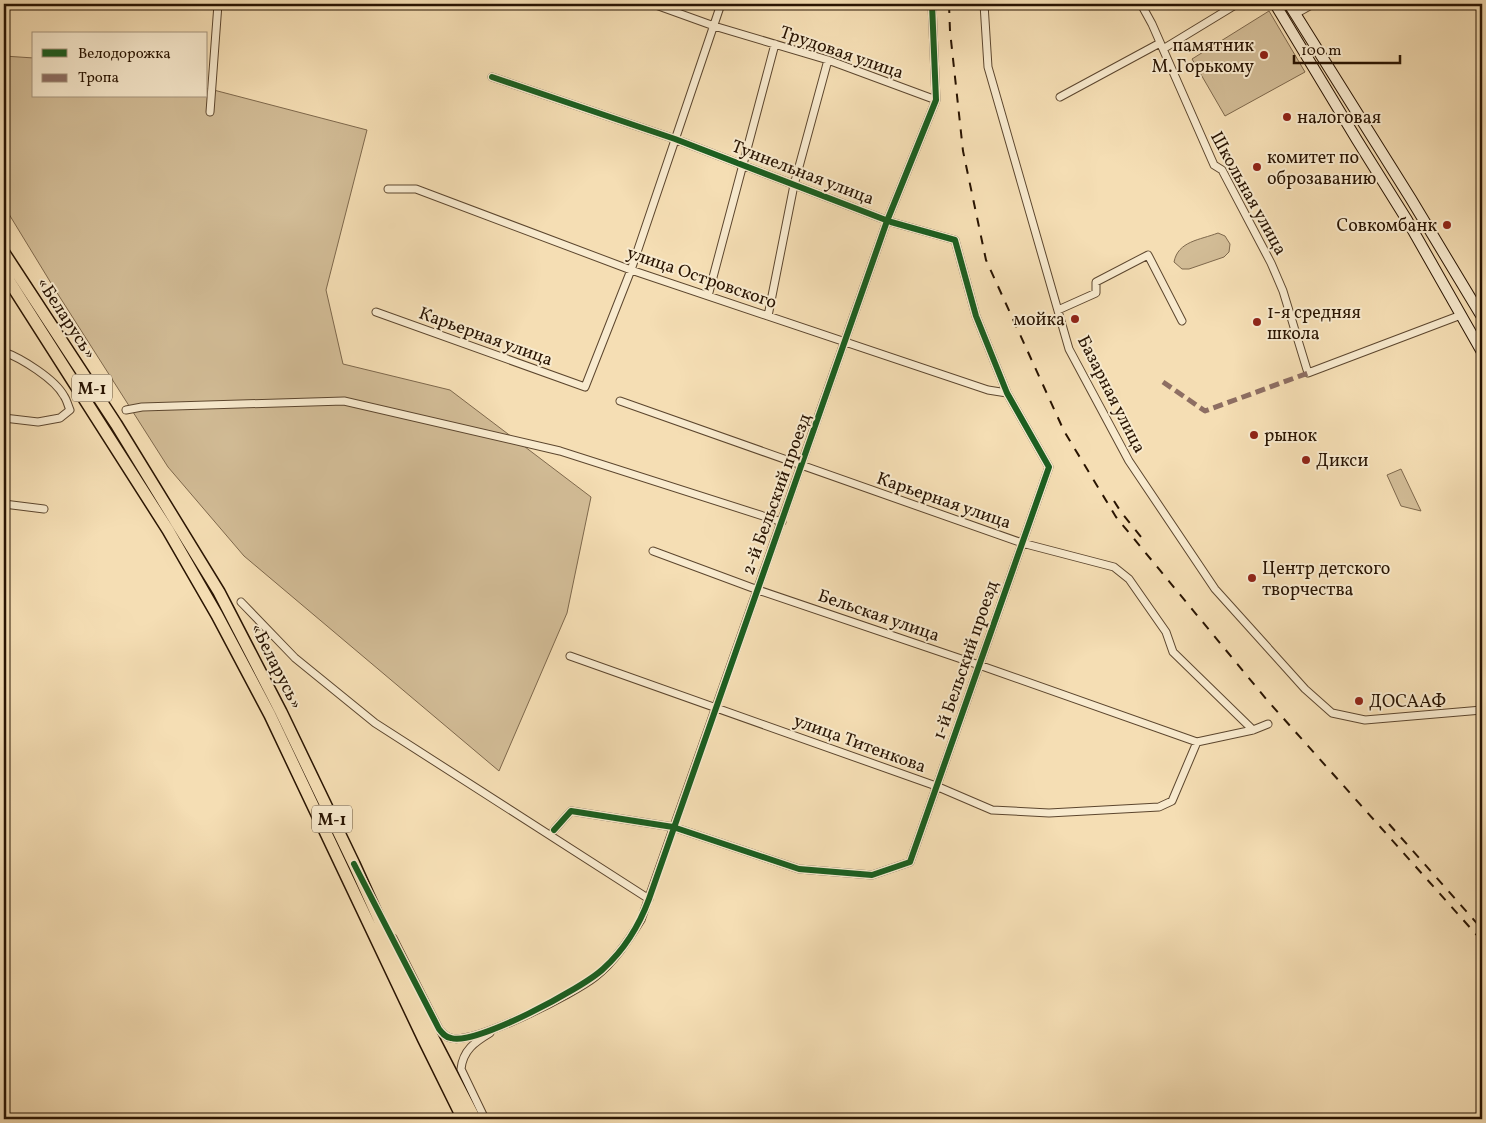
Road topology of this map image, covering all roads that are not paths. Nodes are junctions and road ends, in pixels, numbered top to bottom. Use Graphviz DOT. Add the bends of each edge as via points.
graph roads {
  1 [pos="218,4"];
  2 [pos="653,4"];
  3 [pos="722,4"];
  4 [pos="932,4"];
  5 [pos="984,4"];
  6 [pos="1141,4"];
  7 [pos="1237,4"];
  8 [pos="1275,4"];
  9 [pos="1289,4"];
  10 [pos="1311,4"];
  11 [pos="1295,13"];
  12 [pos="1285,20"];
  13 [pos="714,26"];
  14 [pos="775,44"];
  15 [pos="1161,46"];
  16 [pos="828,60"];
  17 [pos="492,77"];
  18 [pos="1060,97"];
  19 [pos="936,100"];
  20 [pos="210,112"];
  21 [pos="676,139"];
  22 [pos="742,165"];
  23 [pos="794,185"];
  24 [pos="388,189"];
  25 [pos="887,221"];
  26 [pos="4,253"];
  27 [pos="631,270"];
  28 [pos="4,273"];
  29 [pos="708,296"];
  30 [pos="1058,310"];
  31 [pos="376,312"];
  32 [pos="1461,314"];
  33 [pos="768,316"];
  34 [pos="1482,316"];
  35 [pos="1182,321"];
  36 [pos="846,342"];
  37 [pos="4,352"];
  38 [pos="1482,352"];
  39 [pos="1007,393"];
  40 [pos="620,402"];
  41 [pos="126,410"];
  42 [pos="4,418"];
  43 [pos="802,466"];
  44 [pos="1049,467"];
  45 [pos="4,504"];
  46 [pos="44,509"];
  47 [pos="782,522"];
  48 [pos="1022,543"];
  49 [pos="653,550"];
  50 [pos="758,590"];
  51 [pos="241,602"];
  52 [pos="570,656"];
  53 [pos="979,665"];
  54 [pos="716,707"];
  55 [pos="1482,710"];
  56 [pos="1268,724"];
  57 [pos="1253,730"];
  58 [pos="1197,742"];
  59 [pos="936,786"];
  60 [pos="673,827"];
  61 [pos="554,830"];
  62 [pos="354,864"];
  63 [pos="648,899"];
  64 [pos="503,1025"];
  65 [pos="463,1119"];
  66 [pos="475,1119"];
  67 [pos="485,1119"];
  1 -- 20 [label="street"];
  2 -- 13 [label="street, Трудовая улица"];
  3 -- 13 [label="street"];
  4 -- 19 [label="street"];
  5 -- 30 [label="street, Базарная улица" via="988,67"];
  6 -- 15 [label="street, Школьная улица"];
  7 -- 15 [label="street"];
  8 -- 12 [label="main road"];
  9 -- 11 [label="main road"];
  10 -- 11 [label="street"];
  11 -- 12 [label="main road"];
  11 -- 34 [label="main road"];
  12 -- 32 [label="main road"];
  13 -- 14 [label="street, Трудовая улица"];
  13 -- 21 [label="street"];
  14 -- 16 [label="street, Трудовая улица"];
  14 -- 22 [label="street"];
  15 -- 18 [label="street"];
  15 -- 32 [label="street, Школьная улица" via="1214,165 1222,170 1271,263 1308,373"];
  16 -- 19 [label="street, Трудовая улица"];
  16 -- 23 [label="street"];
  17 -- 21 [label="street, Туннельная улица"];
  19 -- 25 [label="street, 2-й Бельский проезд"];
  21 -- 22 [label="street, Туннельная улица"];
  21 -- 27 [label="street"];
  22 -- 23 [label="street, Туннельная улица"];
  22 -- 29 [label="street"];
  23 -- 25 [label="street, Туннельная улица"];
  23 -- 33 [label="street"];
  24 -- 27 [label="street, улица Островского" via="416,189"];
  25 -- 36 [label="street, 2-й Бельский проезд"];
  25 -- 39 [label="street, Туннельная улица" via="956,240 976,316"];
  26 -- 62 [label="highway, «Беларусь» / М-1" via="116,424 219,592"];
  27 -- 29 [label="street, улица Островского"];
  27 -- 31 [label="street, Карьерная улица" via="585,387"];
  28 -- 65 [label="highway, «Беларусь» / М-1" via="168,530 217,615 270,715"];
  29 -- 33 [label="street, улица Островского"];
  30 -- 35 [label="street" via="1096,293 1096,282 1148,255"];
  30 -- 55 [label="street, Базарная улица" via="1069,349 1129,461 1215,589 1304,689 1332,713 1365,720"];
  32 -- 38 [label="main road"];
  33 -- 36 [label="street, улица Островского"];
  36 -- 39 [label="street, улица Островского" via="988,390"];
  36 -- 43 [label="street, 2-й Бельский проезд"];
  37 -- 42 [label="street" via="46,377 64,395 70,410 60,418 38,422"];
  39 -- 44 [label="street, Туннельная улица"];
  40 -- 43 [label="street, Карьерная улица"];
  41 -- 47 [label="street" via="344,402 560,451"];
  43 -- 47 [label="street, 2-й Бельский проезд"];
  43 -- 48 [label="street, Карьерная улица"];
  44 -- 48 [label="street, 1-й Бельский проезд"];
  45 -- 46 [label="street"];
  47 -- 50 [label="street, 2-й Бельский проезд"];
  48 -- 53 [label="street, 1-й Бельский проезд"];
  48 -- 57 [label="street, Карьерная улица" via="1114,567 1129,579 1166,632 1173,652"];
  49 -- 50 [label="street, Бельская улица"];
  50 -- 53 [label="street, Бельская улица"];
  50 -- 54 [label="street, 2-й Бельский проезд"];
  51 -- 63 [label="street" via="295,658 375,723"];
  52 -- 54 [label="street, улица Титенкова"];
  53 -- 58 [label="street, Бельская улица"];
  53 -- 59 [label="street, 1-й Бельский проезд"];
  54 -- 59 [label="street, улица Титенкова"];
  54 -- 60 [label="street, 2-й Бельский проезд"];
  56 -- 57 [label="street"];
  57 -- 58 [label="street"];
  58 -- 59 [label="street, улица Титенкова" via="1172,800 1159,807 1049,813 992,810"];
  59 -- 60 [label="street, 1-й Бельский проезд" via="910,862 872,875 799,870"];
  60 -- 61 [label="street" via="571,811"];
  60 -- 63 [label="street, 2-й Бельский проезд"];
  62 -- 64 [label="street" via="443,1034 451,1039 462,1039"];
  62 -- 66 [label="highway, «Беларусь» / М-1" via="431,1034"];
  63 -- 64 [label="street, 2-й Бельский проезд" via="641,920 628,941 594,978"];
  64 -- 67 [label="street" via="468,1049 462,1060 464,1077"];
}
